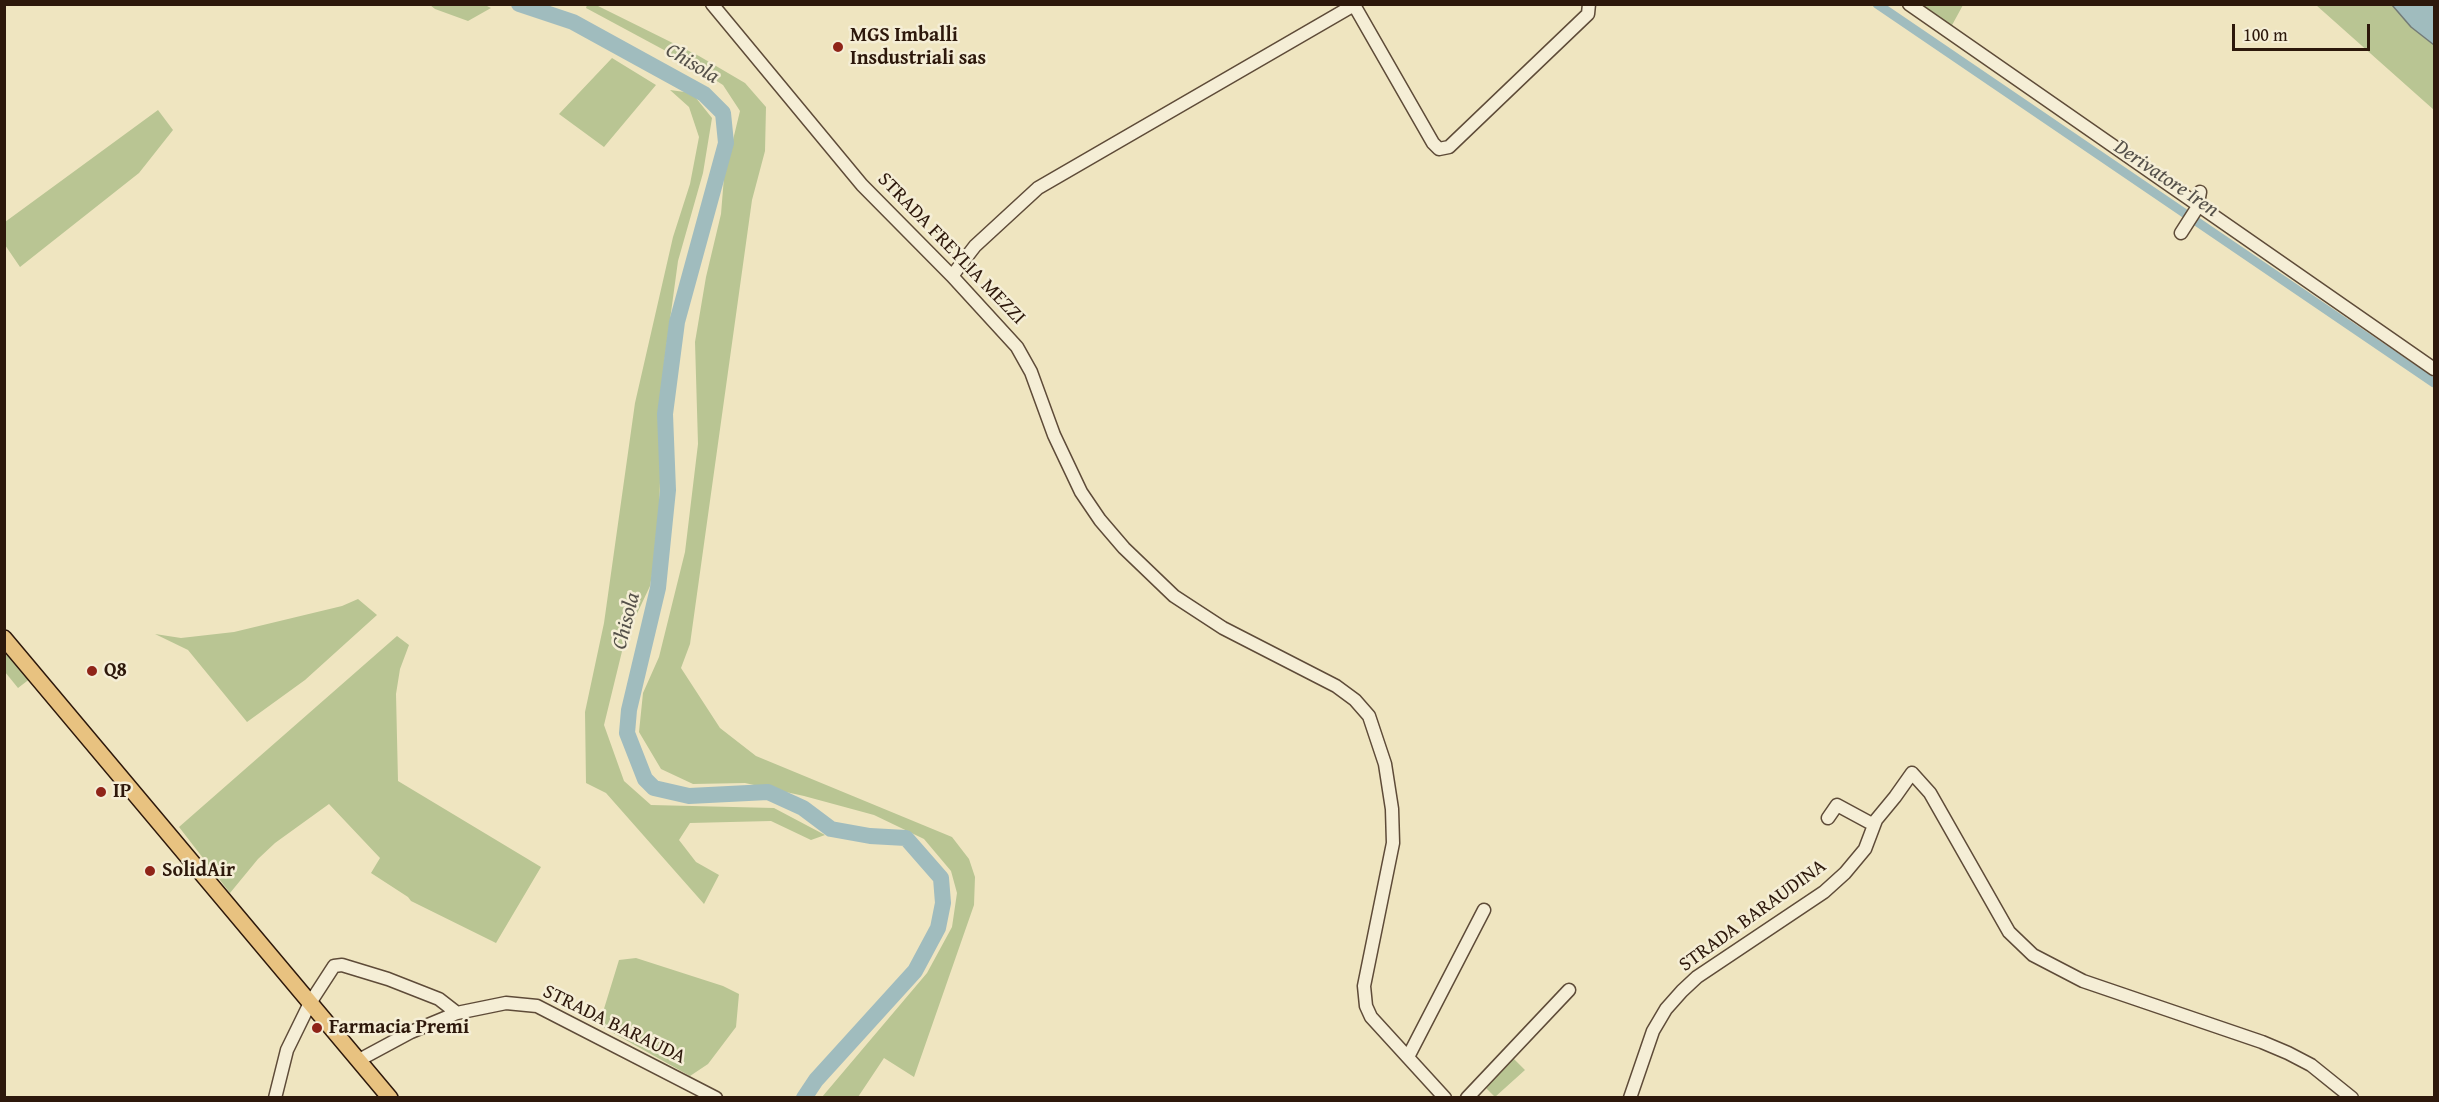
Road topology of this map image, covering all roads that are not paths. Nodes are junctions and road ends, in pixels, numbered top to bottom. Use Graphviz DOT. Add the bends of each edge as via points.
graph roads {
  1 [pos="712,4"];
  2 [pos="1589,4"];
  3 [pos="1909,4"];
  4 [pos="2199,201"];
  5 [pos="2181,233"];
  6 [pos="952,276"];
  7 [pos="2434,369"];
  8 [pos="4,638"];
  9 [pos="1828,818"];
  10 [pos="1874,825"];
  11 [pos="1484,910"];
  12 [pos="1569,990"];
  13 [pos="310,1003"];
  14 [pos="457,1013"];
  15 [pos="1408,1057"];
  16 [pos="359,1060"];
  17 [pos="275,1094"];
  18 [pos="287,1098"];
  19 [pos="390,1098"];
  20 [pos="716,1098"];
  21 [pos="1445,1098"];
  22 [pos="1467,1098"];
  23 [pos="1630,1098"];
  24 [pos="2352,1098"];
  1 -- 6 [label="street, STRADA FREYLIA MEZZI" via="862,186"];
  2 -- 6 [label="street" via="1588,14 1449,147 1440,149 1354,5 1038,188 975,246"];
  3 -- 4 [label="street"];
  4 -- 5 [label="street"];
  4 -- 7 [label="street"];
  6 -- 15 [label="street, STRADA FREYLIA MEZZI" via="1017,347 1032,372 1054,435 1081,492 1124,548 1174,596 1223,628 1336,686 1369,716 1385,764 1393,843 1364,986 1366,1006 1371,1017"];
  8 -- 13 [label="main road"];
  9 -- 10 [label="street" via="1837,805"];
  10 -- 23 [label="street, STRADA BARAUDINA" via="1865,849 1824,892 1682,991 1653,1031"];
  10 -- 24 [label="street, STRADA BARAUDINA" via="1912,773 1930,793 2008,932 2033,955 2083,981 2288,1053 2311,1065"];
  11 -- 15 [label="street"];
  12 -- 22 [label="street"];
  13 -- 14 [label="street" via="328,972 342,965 439,999"];
  13 -- 16 [label="main road"];
  13 -- 17 [label="street" via="286,1050"];
  14 -- 16 [label="street, STRADA BARAUDA"];
  14 -- 20 [label="street, STRADA BARAUDA" via="506,1003 537,1006"];
  15 -- 21 [label="street, STRADA FREYLIA MEZZI"];
  16 -- 19 [label="main road"];
  17 -- 18 [label="street"];
}
